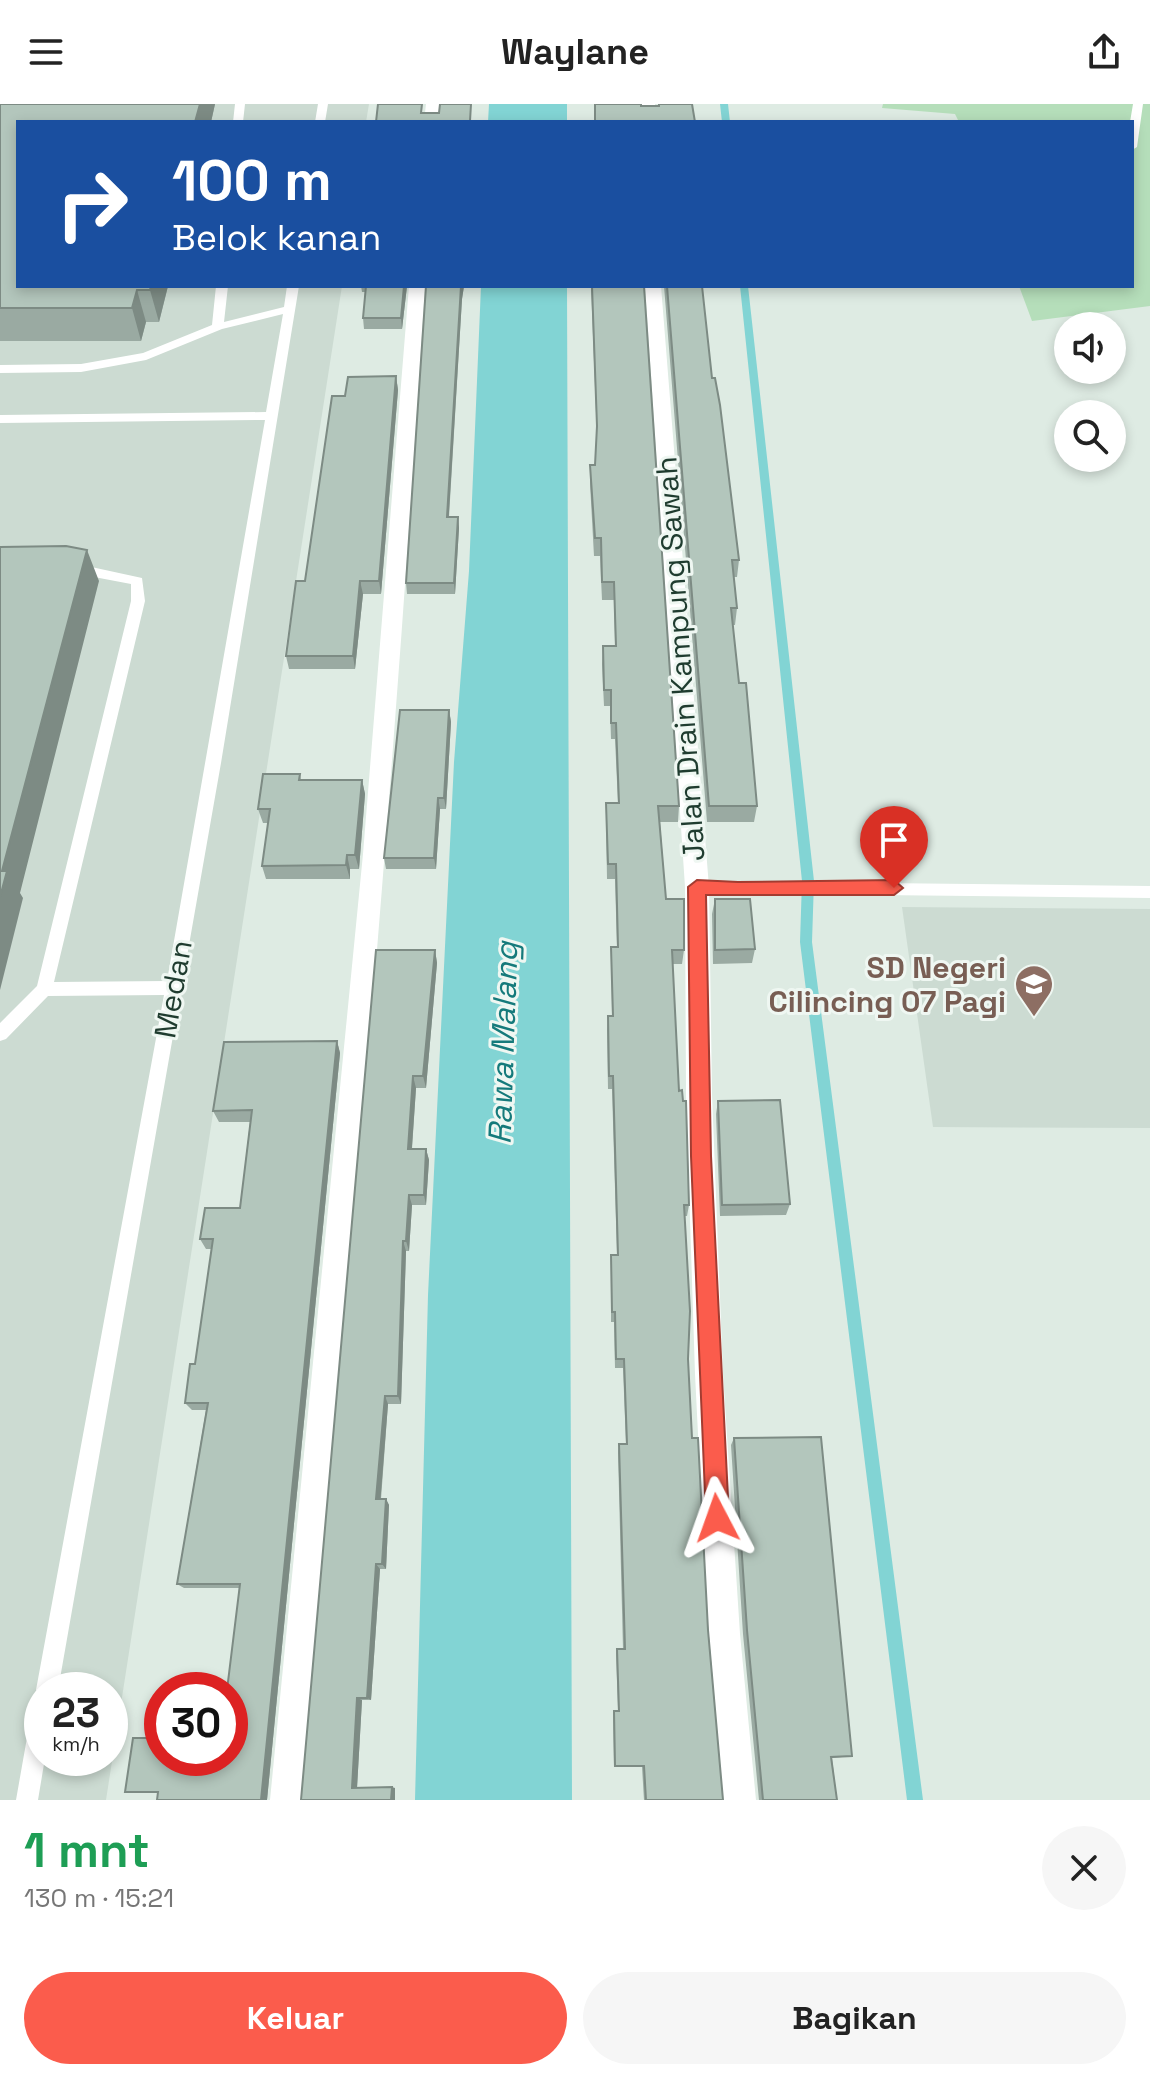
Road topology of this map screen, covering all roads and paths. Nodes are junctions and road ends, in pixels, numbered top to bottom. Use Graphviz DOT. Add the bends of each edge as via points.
graph roads {
  1 [pos="1138,104"];
  2 [pos="1134,133"];
  3 [pos="222,288"];
  4 [pos="293,288"];
  5 [pos="417,288"];
  6 [pos="653,288"];
  7 [pos="290,309"];
  8 [pos="218,327"];
  9 [pos="0,369"];
  10 [pos="271,416"];
  11 [pos="0,419"];
  12 [pos="57,566"];
  13 [pos="697,887"];
  14 [pos="1150,892"];
  15 [pos="174,988"];
  16 [pos="44,989"];
  17 [pos="0,1034"];
  18 [pos="50,1672"];
  19 [pos="31,1776"];
  20 [pos="27,1800"];
  21 [pos="287,1800"];
  22 [pos="739,1800"];
  1 -- 2 [label="lane"];
  3 -- 8 [label="lane"];
  4 -- 7 [label="lane, Medan"];
  5 -- 21 [label="street" via="390,664"];
  6 -- 13 [label="street, Jalan Drain Kampung Sawah"];
  7 -- 8 [label="lane"];
  7 -- 10 [label="lane, Medan"];
  8 -- 9 [label="lane" via="146,356 81,368"];
  10 -- 11 [label="lane"];
  10 -- 15 [label="lane, Medan"];
  12 -- 16 [label="lane" via="137,581 138,601"];
  13 -- 14 [label="lane"];
  13 -- 22 [label="street, Jalan Drain Kampung Sawah" via="709,1374"];
  15 -- 16 [label="lane"];
  15 -- 18 [label="lane, Medan"];
  16 -- 17 [label="lane"];
  19 -- 20 [label="lane"];
}
